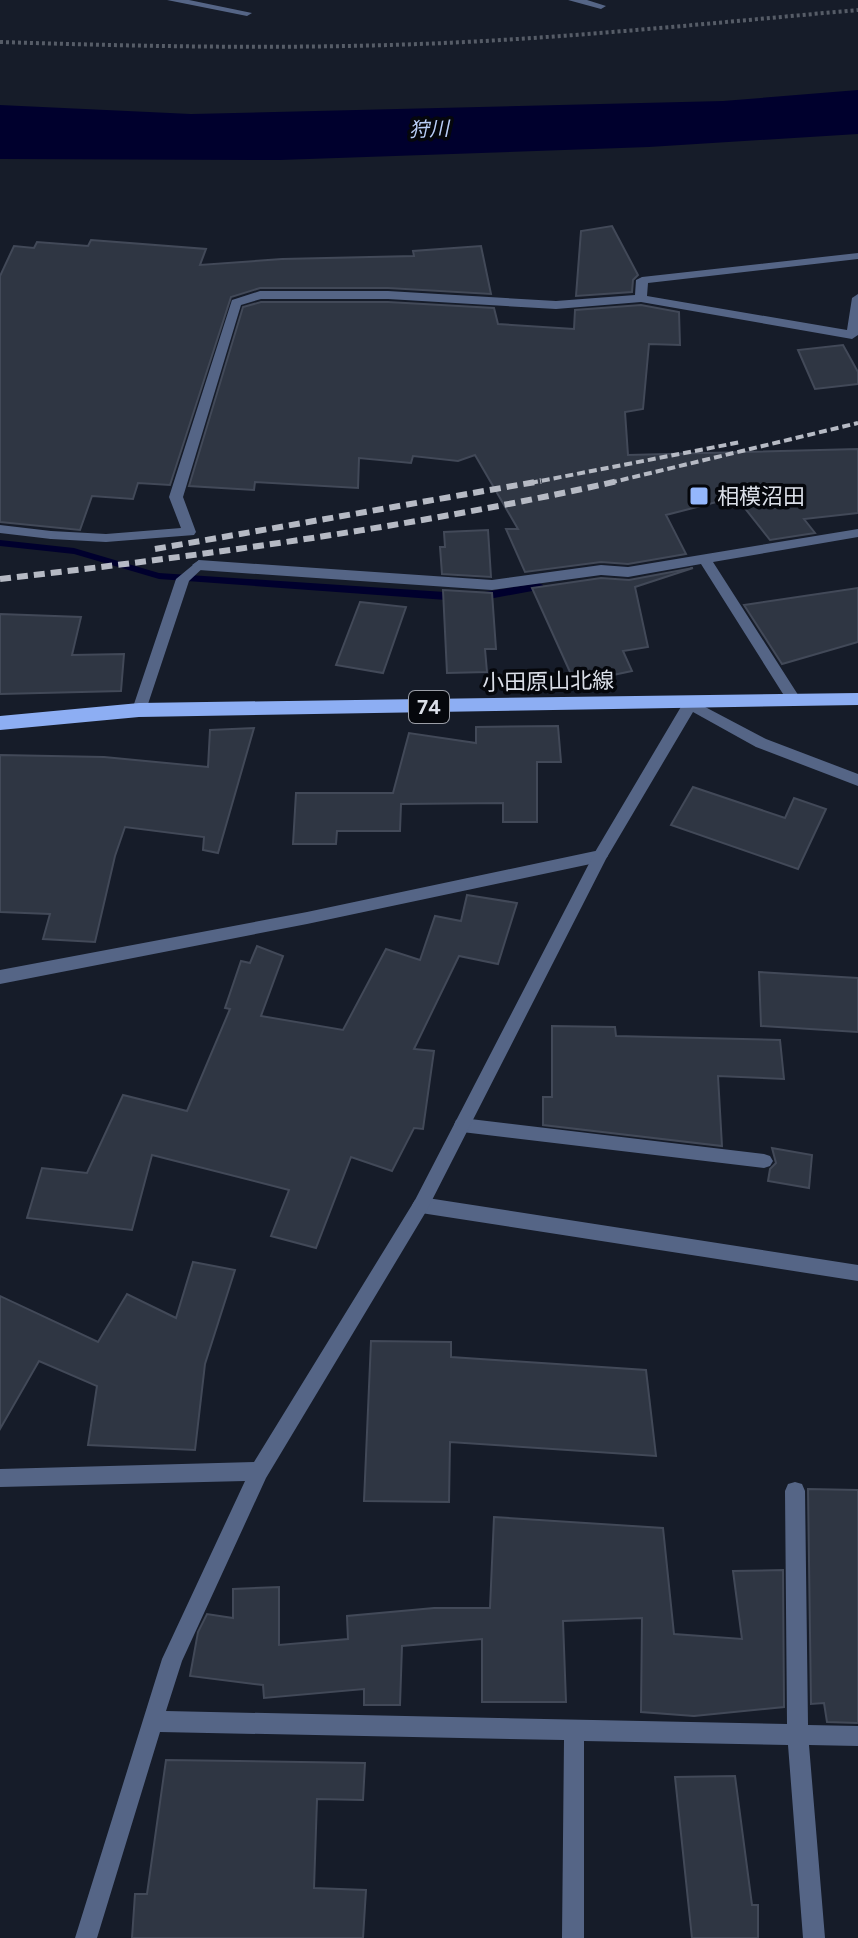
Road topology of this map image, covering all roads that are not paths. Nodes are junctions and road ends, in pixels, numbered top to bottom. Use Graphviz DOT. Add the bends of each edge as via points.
graph roads {
  1 [pos="172,0"];
  2 [pos="573,0"];
  3 [pos="601,6"];
  4 [pos="247,13"];
  5 [pos="858,256"];
  6 [pos="641,298"];
  7 [pos="858,298"];
  8 [pos="0,529"];
  9 [pos="858,533"];
  10 [pos="704,559"];
  11 [pos="858,699"];
  12 [pos="795,701"];
  13 [pos="690,704"];
  14 [pos="139,710"];
  15 [pos="0,723"];
  16 [pos="858,780"];
  17 [pos="600,856"];
  18 [pos="0,977"];
  19 [pos="462,1125"];
  20 [pos="764,1161"];
  21 [pos="421,1205"];
  22 [pos="858,1273"];
  23 [pos="259,1471"];
  24 [pos="0,1478"];
  25 [pos="795,1491"];
  26 [pos="154,1721"];
  27 [pos="574,1731"];
  28 [pos="798,1736"];
  29 [pos="858,1736"];
  30 [pos="86,1938"];
  31 [pos="573,1938"];
  32 [pos="814,1938"];
  1 -- 4 [label="street"];
  2 -- 3 [label="street"];
  5 -- 6 [label="street" via="642,280"];
  6 -- 7 [label="street" via="852,335"];
  6 -- 8 [label="street" via="556,305 388,295 260,295 236,303 176,497 189,532 106,538"];
  9 -- 10 [label="street"];
  10 -- 12 [label="street"];
  10 -- 14 [label="street" via="492,585 199,565 183,579"];
  11 -- 12 [label="main road, 小田原山北線 / 74"];
  12 -- 13 [label="main road, 小田原山北線 / 74"];
  13 -- 14 [label="main road, 小田原山北線 / 74"];
  13 -- 16 [label="street" via="761,743"];
  13 -- 17 [label="street"];
  14 -- 15 [label="main road, 小田原山北線 / 74"];
  17 -- 18 [label="street"];
  17 -- 19 [label="street"];
  19 -- 20 [label="street"];
  19 -- 21 [label="street"];
  21 -- 22 [label="street"];
  21 -- 23 [label="street"];
  23 -- 24 [label="street"];
  23 -- 26 [label="street" via="172,1659"];
  25 -- 28 [label="street"];
  26 -- 27 [label="street"];
  26 -- 30 [label="street"];
  27 -- 28 [label="street"];
  27 -- 31 [label="street"];
  28 -- 29 [label="street"];
  28 -- 32 [label="street"];
}
